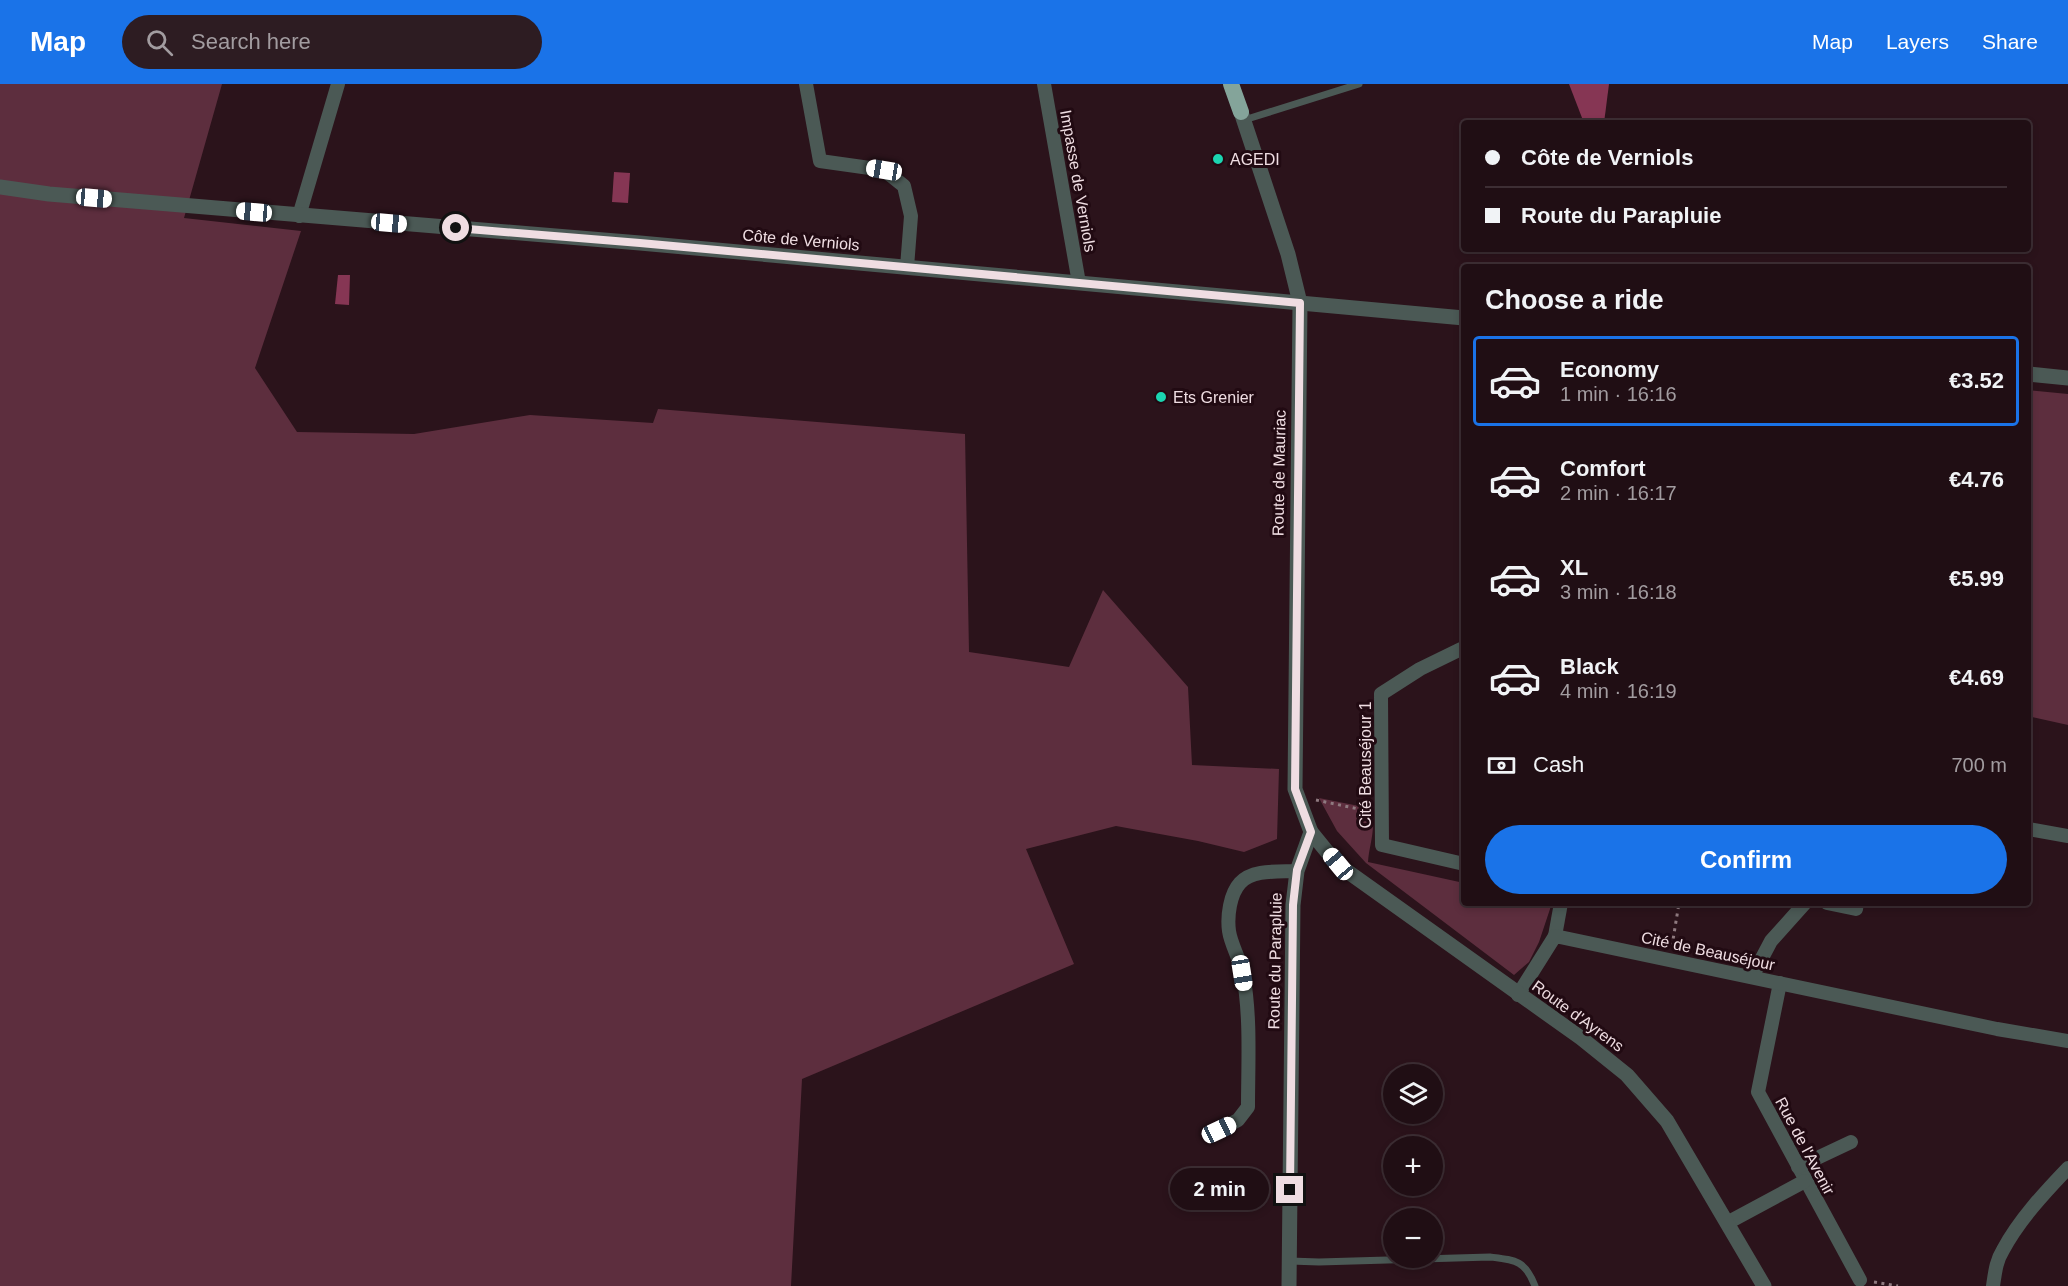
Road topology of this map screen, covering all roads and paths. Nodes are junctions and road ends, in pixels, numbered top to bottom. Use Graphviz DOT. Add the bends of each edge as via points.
graph roads {
  1 [pos="338,84"];
  2 [pos="806,84"];
  3 [pos="1044,84"];
  4 [pos="1231,84"];
  5 [pos="1236,84"];
  6 [pos="1359,84"];
  7 [pos="1243,116"];
  8 [pos="0,187"];
  9 [pos="300,216"];
  10 [pos="907,267"];
  11 [pos="1079,283"];
  12 [pos="1300,303"];
  13 [pos="1461,318"];
  14 [pos="2031,374"];
  15 [pos="2068,378"];
  16 [pos="1461,649"];
  17 [pos="1298,797"];
  18 [pos="1382,814"];
  19 [pos="2031,830"];
  20 [pos="1311,832"];
  21 [pos="2068,836"];
  22 [pos="1461,863"];
  23 [pos="1297,870"];
  24 [pos="1560,906"];
  25 [pos="1678,906"];
  26 [pos="1802,906"];
  27 [pos="1842,906"];
  28 [pos="1856,906"];
  29 [pos="1555,936"];
  30 [pos="1669,960"];
  31 [pos="1752,977"];
  32 [pos="1780,983"];
  33 [pos="1518,994"];
  34 [pos="2068,1041"];
  35 [pos="1219,1130"];
  36 [pos="1851,1142"];
  37 [pos="1798,1167"];
  38 [pos="2068,1168"];
  39 [pos="1805,1181"];
  40 [pos="1727,1223"];
  41 [pos="1290,1261"];
  42 [pos="1860,1280"];
  43 [pos="1289,1286"];
  44 [pos="1535,1286"];
  45 [pos="1764,1286"];
  46 [pos="1898,1286"];
  47 [pos="1992,1286"];
  1 -- 9 [label="street"];
  2 -- 10 [label="street" via="820,161 884,170 904,186 911,216"];
  3 -- 11 [label="street, Impasse de Verniols"];
  4 -- 7 [label="highway"];
  5 -- 7 [label="highway"];
  6 -- 7 [label="lane"];
  7 -- 12 [label="street, Route de Mauriac"];
  8 -- 9 [label="street, Côte de Verniols"];
  9 -- 10 [label="street, Côte de Verniols"];
  10 -- 11 [label="street, Côte de Verniols"];
  11 -- 12 [label="street, Côte de Verniols"];
  12 -- 13 [label="street, Côte de Verniols"];
  12 -- 17 [label="street, Route de Mauriac" via="1295,643"];
  14 -- 15 [label="street"];
  16 -- 18 [label="street, Cité Beauséjour 1" via="1381,694"];
  17 -- 18 [label="path"];
  17 -- 20 [label="street"];
  18 -- 22 [label="street, Cité Beauséjour 1" via="1382,845"];
  19 -- 21 [label="street"];
  20 -- 23 [label="street, Route du Parapluie"];
  20 -- 33 [label="street, Route d'Ayrens" via="1338,864"];
  23 -- 35 [label="street" via="1255,874 1241,882 1232,895 1229,931 1247,1002 1248,1107 1239,1120"];
  23 -- 41 [label="street, Route du Parapluie" via="1293,905"];
  24 -- 29 [label="street"];
  25 -- 30 [label="path"];
  26 -- 31 [label="street" via="1771,941"];
  27 -- 28 [label="street"];
  29 -- 30 [label="street, Cité de Beauséjour"];
  29 -- 33 [label="street"];
  30 -- 31 [label="street, Cité de Beauséjour"];
  31 -- 32 [label="street, Cité de Beauséjour"];
  32 -- 34 [label="street, Cité de Beauséjour"];
  32 -- 37 [label="street, Rue de l'Avenir" via="1758,1092"];
  33 -- 40 [label="street, Route d'Ayrens" via="1627,1075 1667,1121"];
  36 -- 37 [label="street"];
  37 -- 39 [label="street, Rue de l'Avenir"];
  38 -- 47 [label="street" via="2039,1199 2003,1249"];
  39 -- 40 [label="street"];
  39 -- 42 [label="street, Rue de l'Avenir"];
  40 -- 45 [label="street, Route d'Ayrens"];
  41 -- 43 [label="street, Route du Parapluie"];
  41 -- 44 [label="lane" via="1490,1257 1513,1260 1529,1271"];
  42 -- 46 [label="path"];
}
